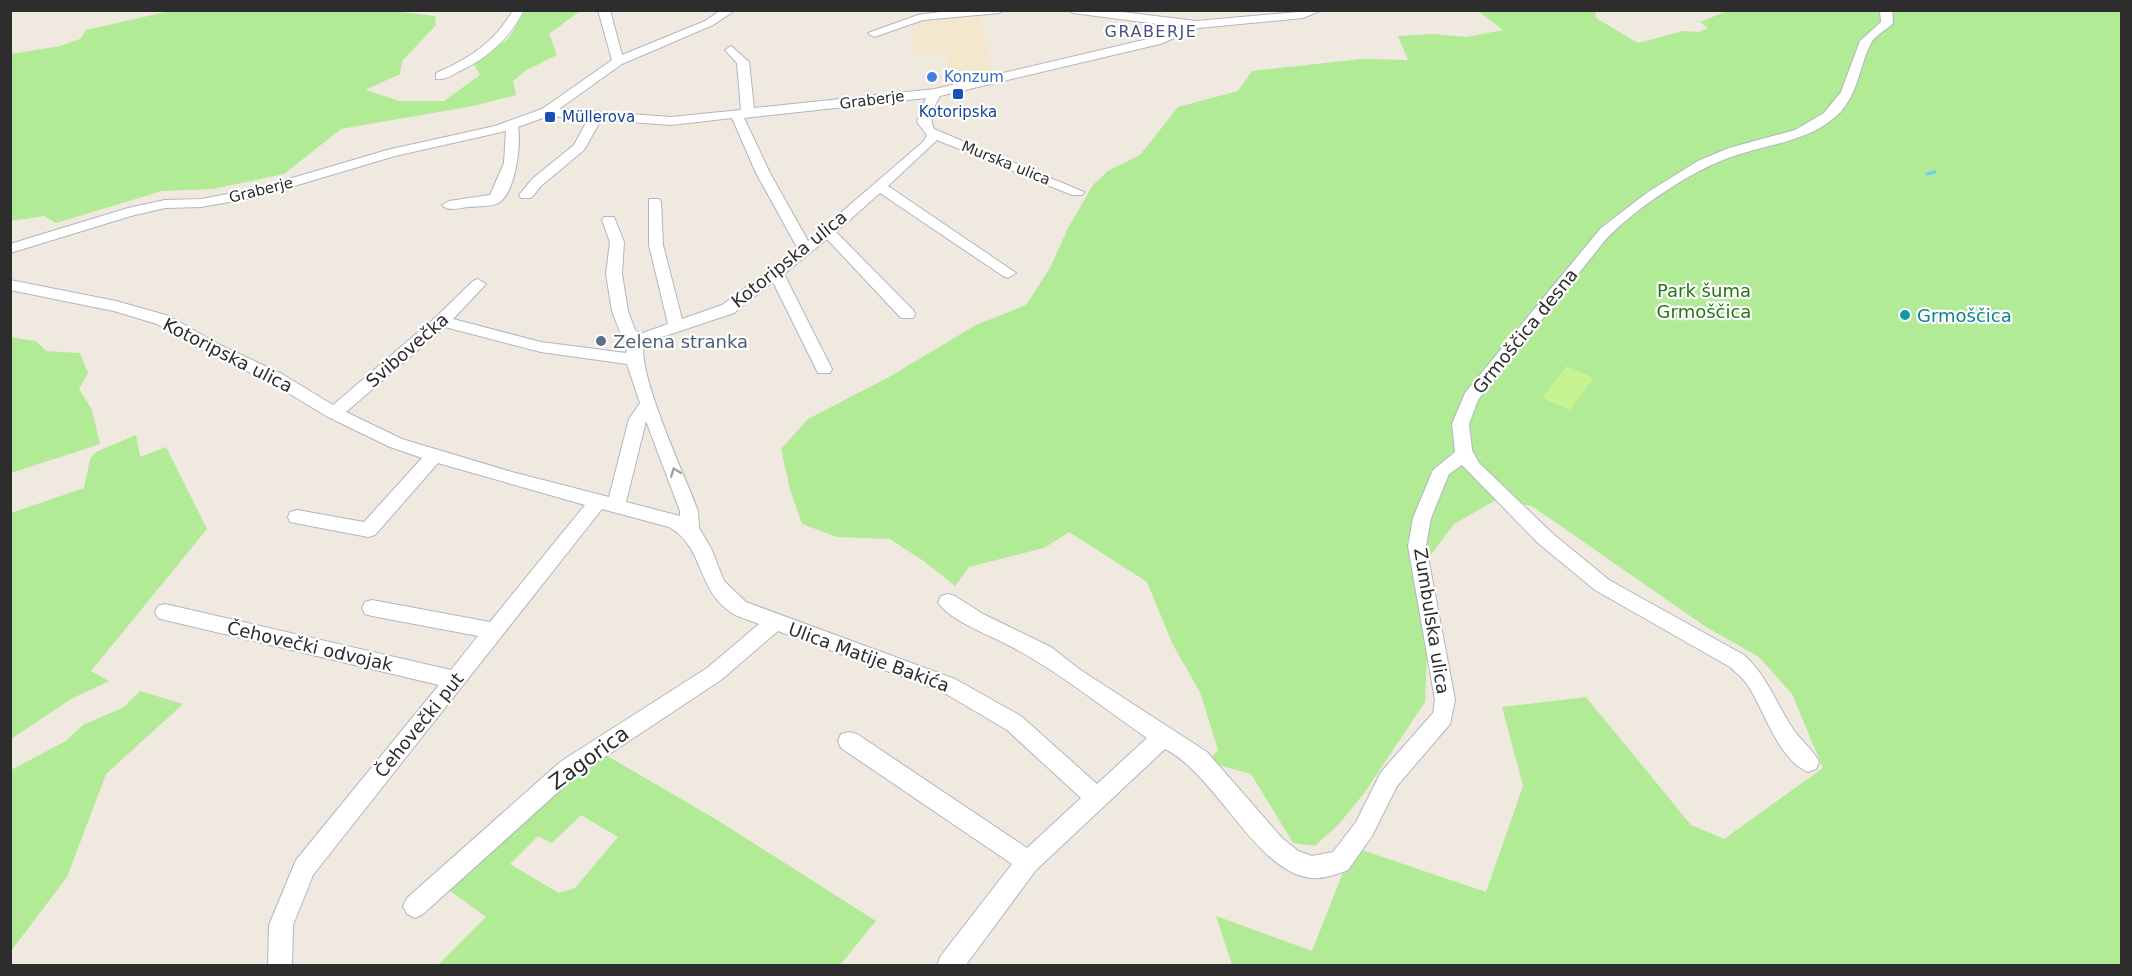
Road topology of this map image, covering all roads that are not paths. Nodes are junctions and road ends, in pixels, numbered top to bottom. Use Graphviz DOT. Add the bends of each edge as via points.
graph roads {
  1 [pos="519,10"];
  2 [pos="604,10"];
  3 [pos="999,10"];
  4 [pos="1073,10"];
  5 [pos="1192,10"];
  6 [pos="1317,10"];
  7 [pos="1886,10"];
  8 [pos="728,11"];
  9 [pos="1196,25"];
  10 [pos="874,33"];
  11 [pos="731,50"];
  12 [pos="618,61"];
  13 [pos="440,76"];
  14 [pos="935,93"];
  15 [pos="547,112"];
  16 [pos="597,115"];
  17 [pos="742,115"];
  18 [pos="511,125"];
  19 [pos="934,134"];
  20 [pos="880,187"];
  21 [pos="1077,192"];
  22 [pos="526,195"];
  23 [pos="654,202"];
  24 [pos="449,205"];
  25 [pos="609,220"];
  26 [pos="827,231"];
  27 [pos="10,249"];
  28 [pos="806,250"];
  29 [pos="1008,273"];
  30 [pos="777,274"];
  31 [pos="478,284"];
  32 [pos="10,285"];
  33 [pos="907,315"];
  34 [pos="442,321"];
  35 [pos="676,326"];
  36 [pos="637,340"];
  37 [pos="634,360"];
  38 [pos="824,369"];
  39 [pos="648,403"];
  40 [pos="334,413"];
  41 [pos="1463,455"];
  42 [pos="435,456"];
  43 [pos="607,505"];
  44 [pos="297,518"];
  45 [pos="690,528"];
  46 [pos="948,603"];
  47 [pos="372,608"];
  48 [pos="165,612"];
  49 [pos="773,623"];
  50 [pos="495,631"];
  51 [pos="455,680"];
  52 [pos="1163,737"];
  53 [pos="849,741"];
  54 [pos="1808,762"];
  55 [pos="1096,797"];
  56 [pos="1028,862"];
  57 [pos="415,906"];
  58 [pos="955,963"];
  59 [pos="280,966"];
  1 -- 13 [label="street" via="502,39 466,65"];
  2 -- 12 [label="street"];
  3 -- 10 [label="street" via="922,16"];
  4 -- 9 [label="street"];
  5 -- 9 [label="street"];
  6 -- 9 [label="street, Graberje" via="1303,15"];
  7 -- 41 [label="street, Grmoščica desna" via="1887,23 1864,44 1842,105 1827,118 1788,138 1709,160 1654,194 1603,233 1473,394 1460,429"];
  8 -- 12 [label="street" via="709,23"];
  9 -- 14 [label="street, Graberje" via="1156,41"];
  11 -- 17 [label="street" via="743,62"];
  12 -- 15 [label="street"];
  14 -- 17 [label="street, Graberje"];
  14 -- 19 [label="street" via="924,122"];
  15 -- 16 [label="street, Graberje"];
  15 -- 18 [label="street, Graberje"];
  16 -- 17 [label="street, Graberje" via="671,121"];
  16 -- 22 [label="street" via="579,147"];
  17 -- 28 [label="street" via="763,173"];
  18 -- 24 [label="street" via="511,162 495,199"];
  18 -- 27 [label="street, Graberje" via="392,153 257,193 144,208"];
  19 -- 20 [label="street, Kotoripska ulica"];
  19 -- 21 [label="street, Murska ulica"];
  20 -- 26 [label="street, Kotoripska ulica"];
  20 -- 29 [label="street"];
  23 -- 35 [label="street" via="656,245"];
  25 -- 36 [label="street" via="617,242 614,274 620,311 628,332"];
  26 -- 28 [label="street, Kotoripska ulica"];
  26 -- 33 [label="street"];
  28 -- 30 [label="street, Kotoripska ulica"];
  30 -- 35 [label="street, Kotoripska ulica" via="728,309"];
  30 -- 38 [label="street"];
  31 -- 34 [label="street, Svibovečka"];
  32 -- 40 [label="street, Kotoripska ulica" via="116,306 163,320 276,378"];
  34 -- 37 [label="street" via="541,347"];
  34 -- 40 [label="street, Svibovečka"];
  35 -- 36 [label="street, Kotoripska ulica"];
  36 -- 37 [label="street"];
  37 -- 39 [label="street"];
  39 -- 43 [label="street" via="638,419"];
  45 -- 39 [label="street, one-way" via="689,510"];
  40 -- 42 [label="street, Kotoripska ulica" via="396,443"];
  41 -- 52 [label="street, Zumbulska ulica" via="1442,470 1422,518 1417,546 1446,700 1443,717 1389,779 1364,829 1340,862 1312,867 1291,860 1266,838 1199,759"];
  41 -- 54 [label="street" via="1508,504 1602,585 1737,660 1753,676 1786,737"];
  42 -- 43 [label="street, Kotoripska ulica"];
  42 -- 44 [label="street" via="368,530"];
  43 -- 45 [label="street, Kotoripska ulica"];
  43 -- 50 [label="street, Čehovečki put"];
  45 -- 49 [label="street, Ulica Matije Bakića" via="717,587 739,608"];
  46 -- 52 [label="street, Zumbulska ulica" via="1044,653"];
  47 -- 50 [label="street"];
  48 -- 51 [label="street, Čehovečki odvojak"];
  49 -- 55 [label="street, Ulica Matije Bakića" via="948,685 1014,723"];
  49 -- 57 [label="street, Zagorica" via="714,674 568,769"];
  50 -- 51 [label="street, Čehovečki put"];
  51 -- 59 [label="street, Čehovečki put" via="304,868 281,925"];
  52 -- 55 [label="street"];
  53 -- 56 [label="street"];
  55 -- 56 [label="street"];
  56 -- 58 [label="street"];
}
